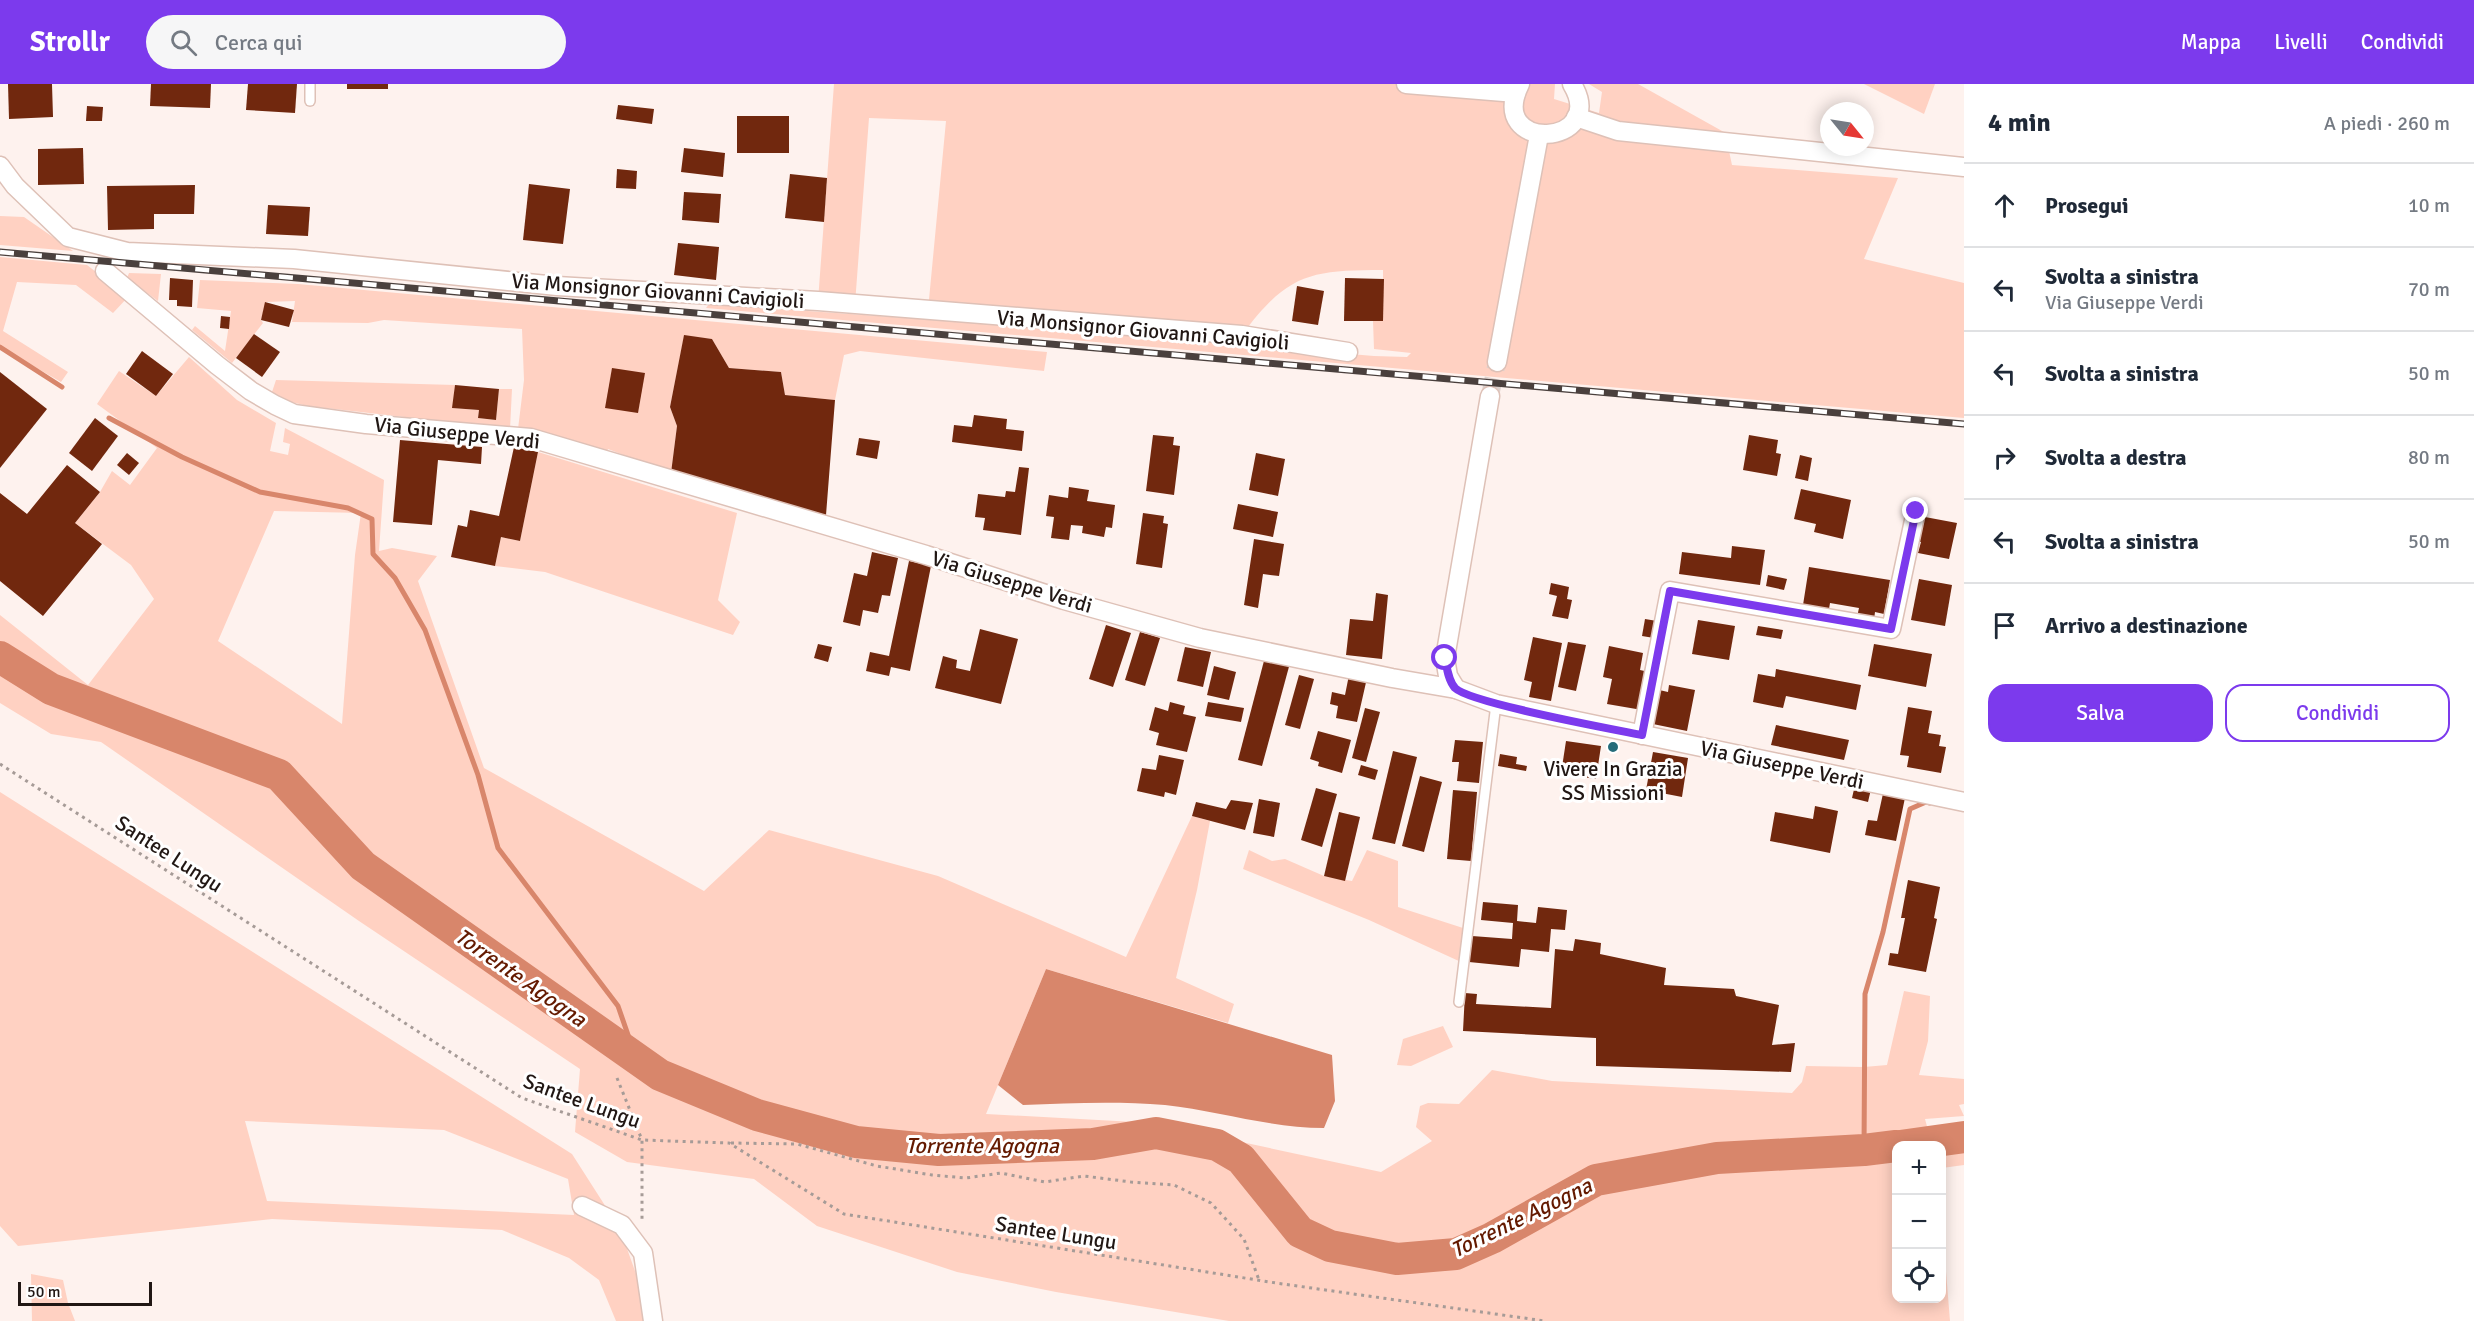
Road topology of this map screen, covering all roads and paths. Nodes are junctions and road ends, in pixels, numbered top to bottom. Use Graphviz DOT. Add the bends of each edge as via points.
graph roads {
  1 [pos="310,84"];
  2 [pos="1406,84"];
  3 [pos="1572,84"];
  4 [pos="1518,88"];
  5 [pos="310,101"];
  6 [pos="1576,117"];
  7 [pos="1539,135"];
  8 [pos="0,166"];
  9 [pos="1964,167"];
  10 [pos="105,271"];
  11 [pos="1348,352"];
  12 [pos="1498,358"];
  13 [pos="1490,396"];
  14 [pos="1916,511"];
  15 [pos="1456,689"];
  16 [pos="1496,704"];
  17 [pos="1642,735"];
  18 [pos="0,764"];
  19 [pos="1964,802"];
  20 [pos="1459,1002"];
  21 [pos="617,1078"];
  22 [pos="642,1140"];
  23 [pos="729,1143"];
  24 [pos="582,1206"];
  25 [pos="643,1253"];
  26 [pos="1259,1280"];
  27 [pos="653,1321"];
  28 [pos="1545,1321"];
  1 -- 5 [label="lane"];
  2 -- 4 [label="street"];
  3 -- 6 [label="street" via="1578,95"];
  4 -- 7 [label="street" via="1516,114 1521,124"];
  6 -- 7 [label="street" via="1561,132"];
  6 -- 9 [label="street" via="1618,130"];
  7 -- 12 [label="street"];
  8 -- 11 [label="street, Via Monsignor Giovanni Cavigioli" via="15,186 68,237 127,252 294,260 557,286 827,302 1242,335"];
  10 -- 15 [label="street, Via Giuseppe Verdi" via="234,378 294,414 531,438 1200,638"];
  13 -- 15 [label="street" via="1445,658 1448,676"];
  14 -- 17 [label="street" via="1891,629 1670,591"];
  15 -- 16 [label="street, Via Giuseppe Verdi"];
  16 -- 17 [label="street, Via Giuseppe Verdi"];
  16 -- 20 [label="lane"];
  17 -- 19 [label="street, Via Giuseppe Verdi"];
  18 -- 22 [label="path, Santee Lungu" via="522,1098"];
  21 -- 22 [label="path"];
  22 -- 23 [label="path, Santee Lungu"];
  22 -- 25 [label="path"];
  23 -- 26 [label="path, Santee Lungu" via="844,1214"];
  23 -- 26 [label="path" via="796,1144 878,1166 932,1175 966,1178 1001,1173 1045,1182 1084,1176 1174,1185 1211,1203 1244,1239"];
  24 -- 25 [label="street" via="622,1224"];
  25 -- 27 [label="street"];
  26 -- 28 [label="path, Santee Lungu"];
}
